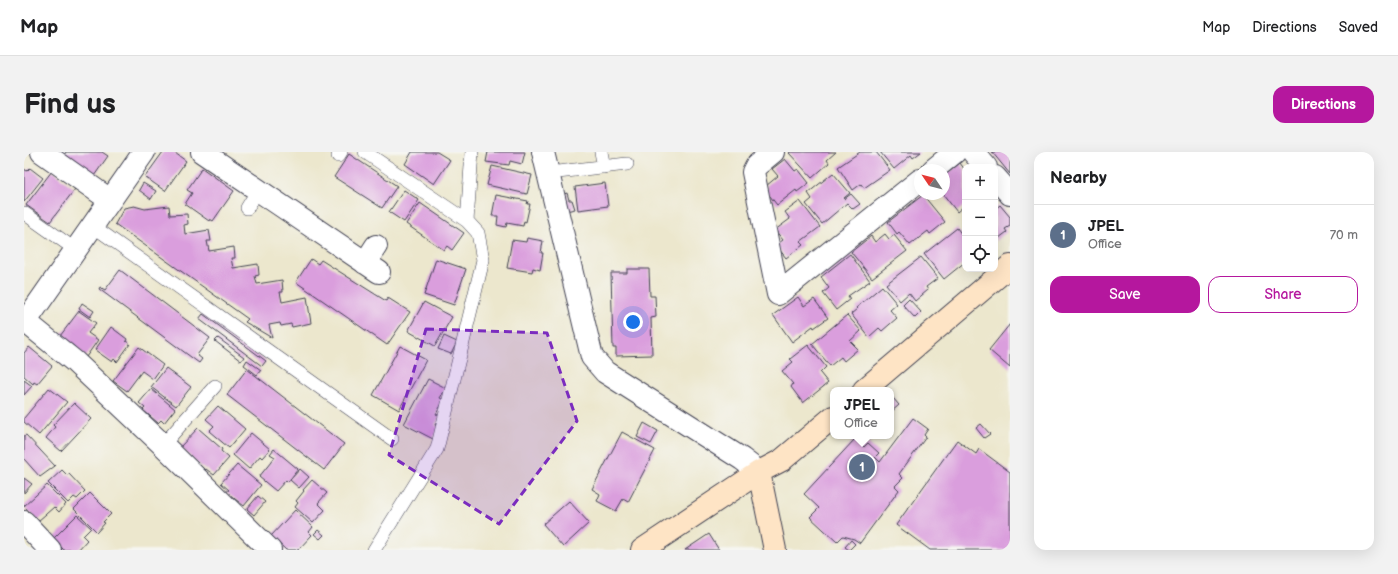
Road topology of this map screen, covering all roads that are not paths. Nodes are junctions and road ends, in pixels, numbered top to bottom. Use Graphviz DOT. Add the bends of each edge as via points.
graph roads {
  1 [pos="42,152"];
  2 [pos="144,152"];
  3 [pos="202,152"];
  4 [pos="364,152"];
  5 [pos="472,152"];
  6 [pos="543,152"];
  7 [pos="601,152"];
  8 [pos="773,152"];
  9 [pos="956,152"];
  10 [pos="973,152"];
  11 [pos="627,164"];
  12 [pos="941,164"];
  13 [pos="983,164"];
  14 [pos="604,167"];
  15 [pos="549,173"];
  16 [pos="998,180"];
  17 [pos="914,185"];
  18 [pos="1010,194"];
  19 [pos="110,200"];
  20 [pos="24,213"];
  21 [pos="467,221"];
  22 [pos="93,226"];
  23 [pos="76,250"];
  24 [pos="374,260"];
  25 [pos="1010,266"];
  26 [pos="25,323"];
  27 [pos="215,386"];
  28 [pos="868,387"];
  29 [pos="830,420"];
  30 [pos="392,439"];
  31 [pos="163,445"];
  32 [pos="758,472"];
  33 [pos="27,532"];
  34 [pos="50,550"];
  35 [pos="270,550"];
  36 [pos="374,550"];
  37 [pos="642,550"];
  38 [pos="775,550"];
  1 -- 19 [label="street"];
  2 -- 19 [label="street"];
  3 -- 24 [label="street" via="252,199"];
  4 -- 21 [label="lane"];
  5 -- 21 [label="lane"];
  6 -- 15 [label="street"];
  7 -- 14 [label="lane"];
  8 -- 17 [label="street" via="756,166 753,172 778,294"];
  9 -- 12 [label="street"];
  10 -- 13 [label="street"];
  11 -- 14 [label="lane"];
  14 -- 15 [label="lane"];
  15 -- 32 [label="street" via="592,357 605,372 742,459"];
  16 -- 18 [label="street"];
  19 -- 22 [label="street"];
  20 -- 23 [label="lane"];
  21 -- 36 [label="lane" via="478,234 483,260 437,449"];
  22 -- 23 [label="street"];
  22 -- 30 [label="lane"];
  23 -- 26 [label="street"];
  25 -- 28 [label="street"];
  26 -- 31 [label="street" via="74,361"];
  27 -- 31 [label="lane"];
  29 -- 32 [label="street" via="782,460"];
  31 -- 35 [label="street"];
  32 -- 37 [label="street"];
  32 -- 38 [label="street"];
  33 -- 34 [label="street"];
}
